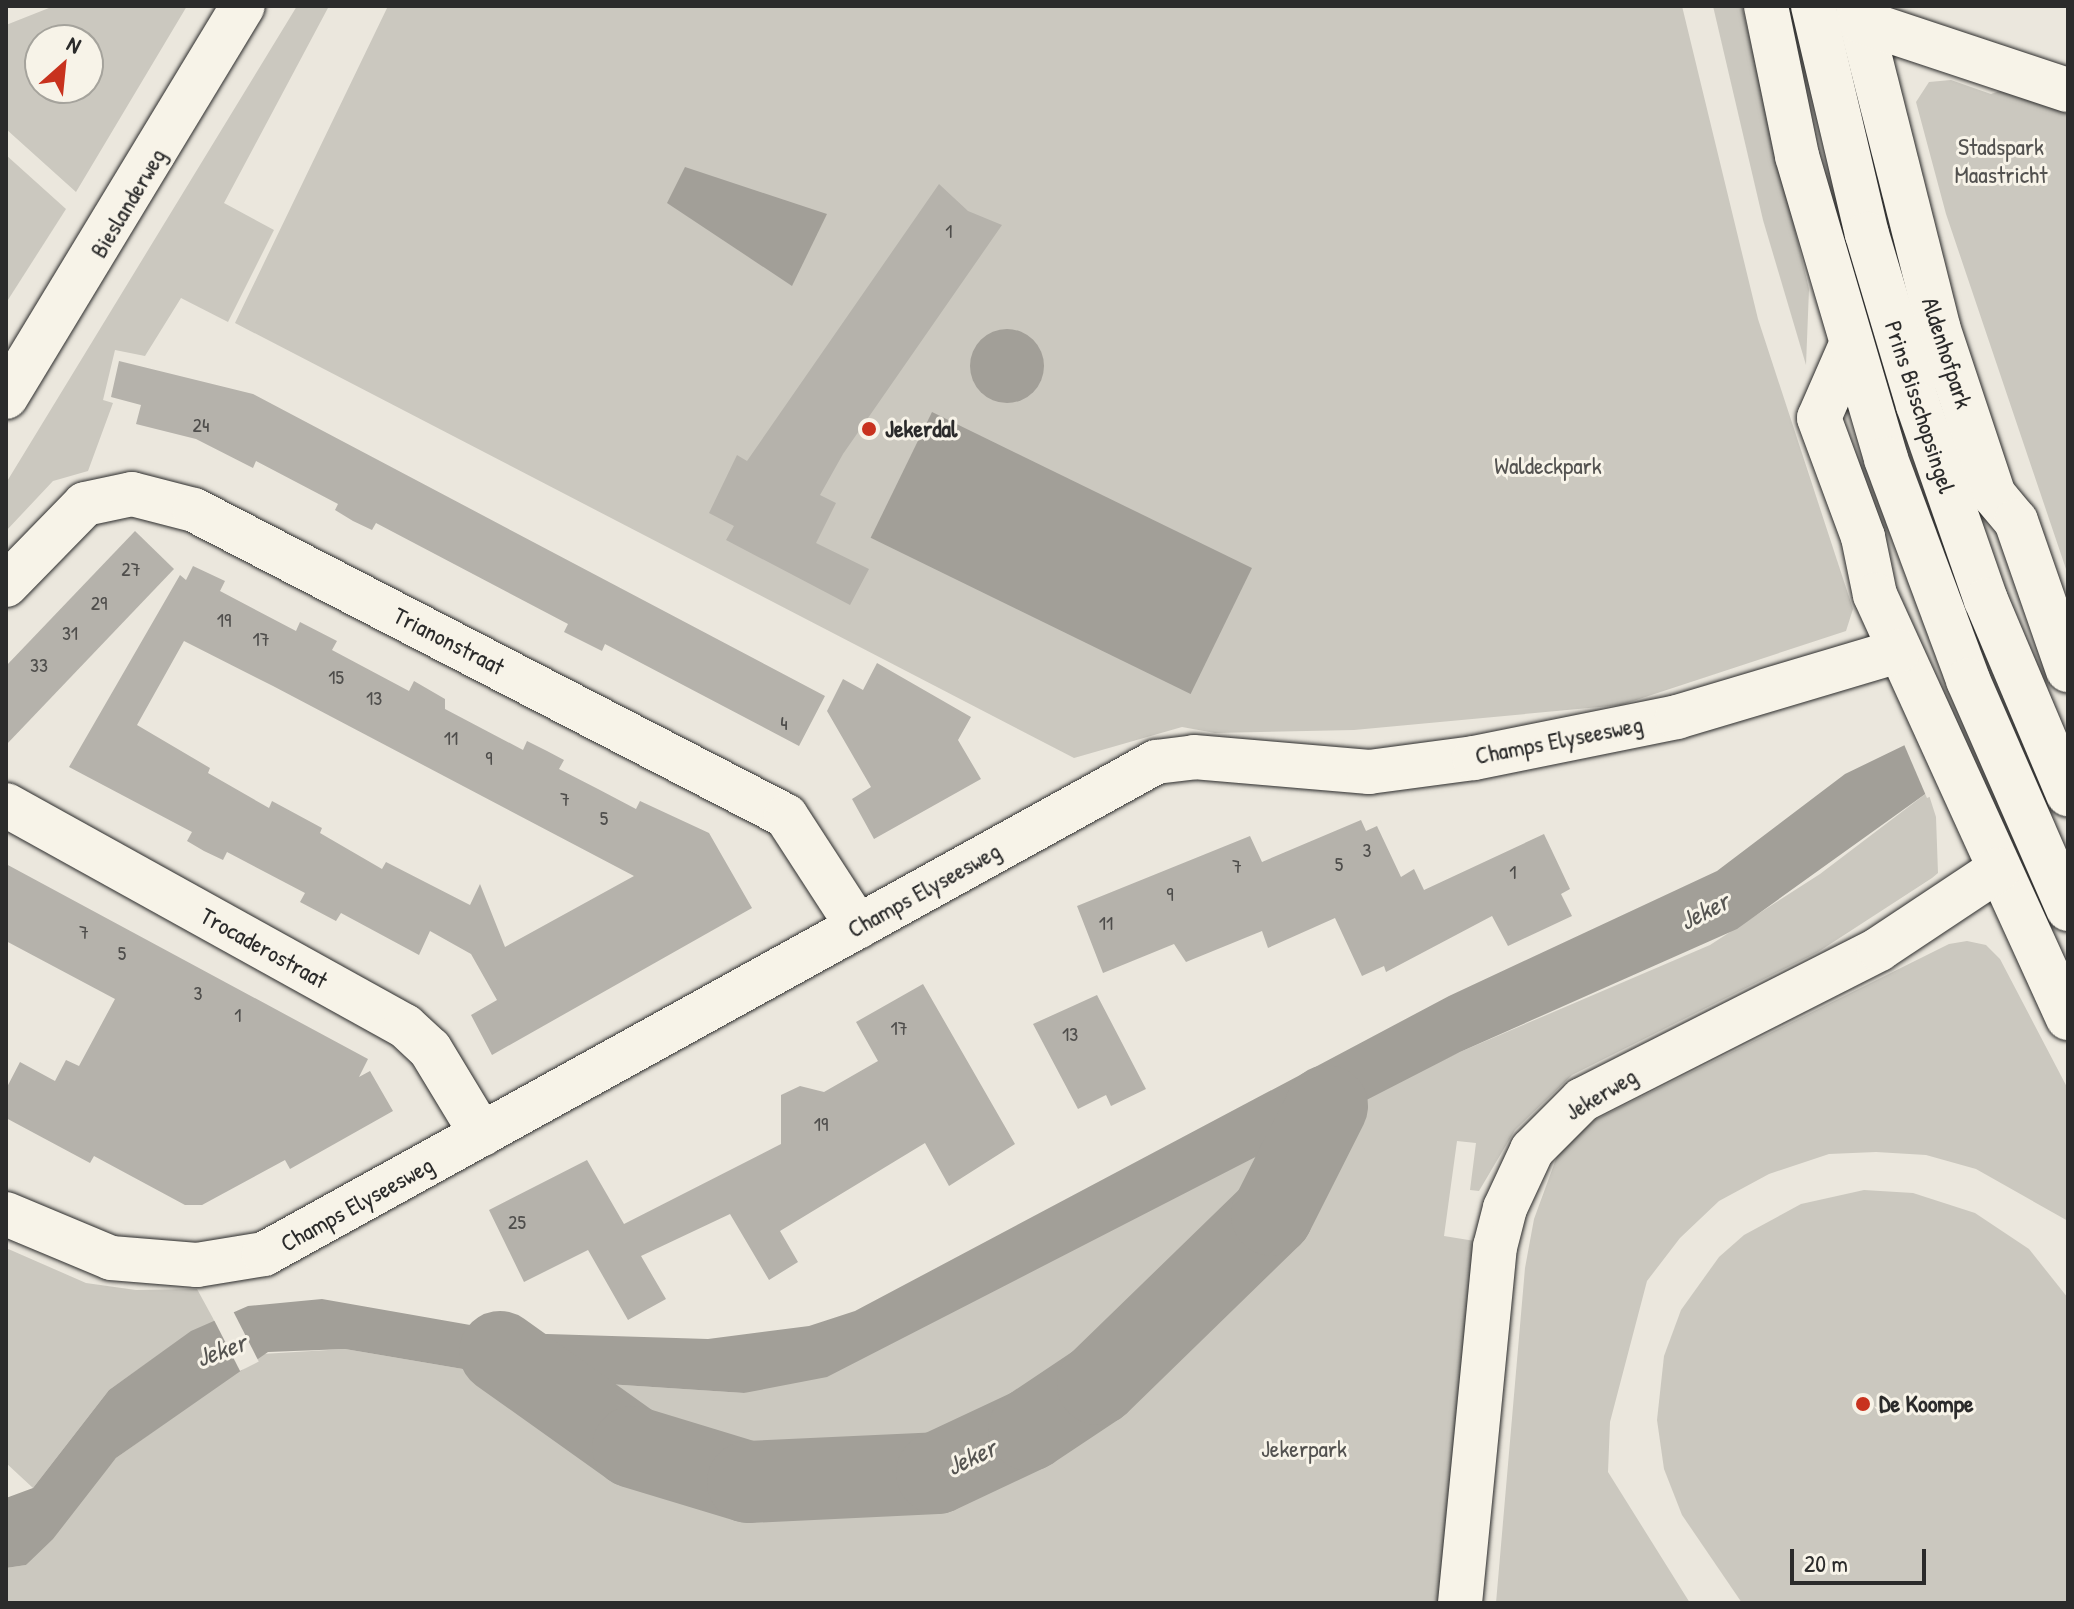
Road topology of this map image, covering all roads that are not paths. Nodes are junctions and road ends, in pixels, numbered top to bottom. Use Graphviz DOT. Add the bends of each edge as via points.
graph roads {
  1 [pos="243,6"];
  2 [pos="1766,6"];
  3 [pos="1813,6"];
  4 [pos="1868,19"];
  5 [pos="2068,90"];
  6 [pos="1850,347"];
  7 [pos="6,397"];
  8 [pos="6,585"];
  9 [pos="1898,651"];
  10 [pos="2062,657"];
  11 [pos="2060,776"];
  12 [pos="6,805"];
  13 [pos="1998,870"];
  14 [pos="2068,909"];
  15 [pos="858,927"];
  16 [pos="2068,1018"];
  17 [pos="482,1135"];
  18 [pos="6,1214"];
  19 [pos="1460,1603"];
  1 -- 7 [label="street, Bieslanderweg"];
  2 -- 6 [label="street, Prins Bisschopsingel" via="1797,156"];
  3 -- 11 [label="street, Prins Bisschopsingel" via="1882,289 1942,476"];
  4 -- 5 [label="street, Aldenhofpark"];
  4 -- 10 [label="street, Aldenhofpark" via="1938,327 1994,495 2016,521"];
  6 -- 9 [label="street, Prins Bisschopsingel" via="1819,418"];
  6 -- 14 [label="street, Prins Bisschopsingel" via="1912,534 1968,680"];
  8 -- 15 [label="street, Trianonstraat" via="85,504 132,494 194,510 786,816"];
  9 -- 13 [label="street, Prins Bisschopsingel" via="1925,698"];
  9 -- 15 [label="street, Champs Elyseesweg" via="1677,717 1369,772 1194,757 1156,762"];
  12 -- 17 [label="street, Trocaderostraat" via="405,1026 430,1049"];
  13 -- 16 [label="street, Prins Bisschopsingel"];
  13 -- 19 [label="street, Jekerweg" via="1879,949 1582,1100 1532,1150 1505,1208 1495,1247"];
  15 -- 17 [label="street, Champs Elyseesweg"];
  17 -- 18 [label="street, Champs Elyseesweg" via="294,1242 216,1263 111,1258"];
}
